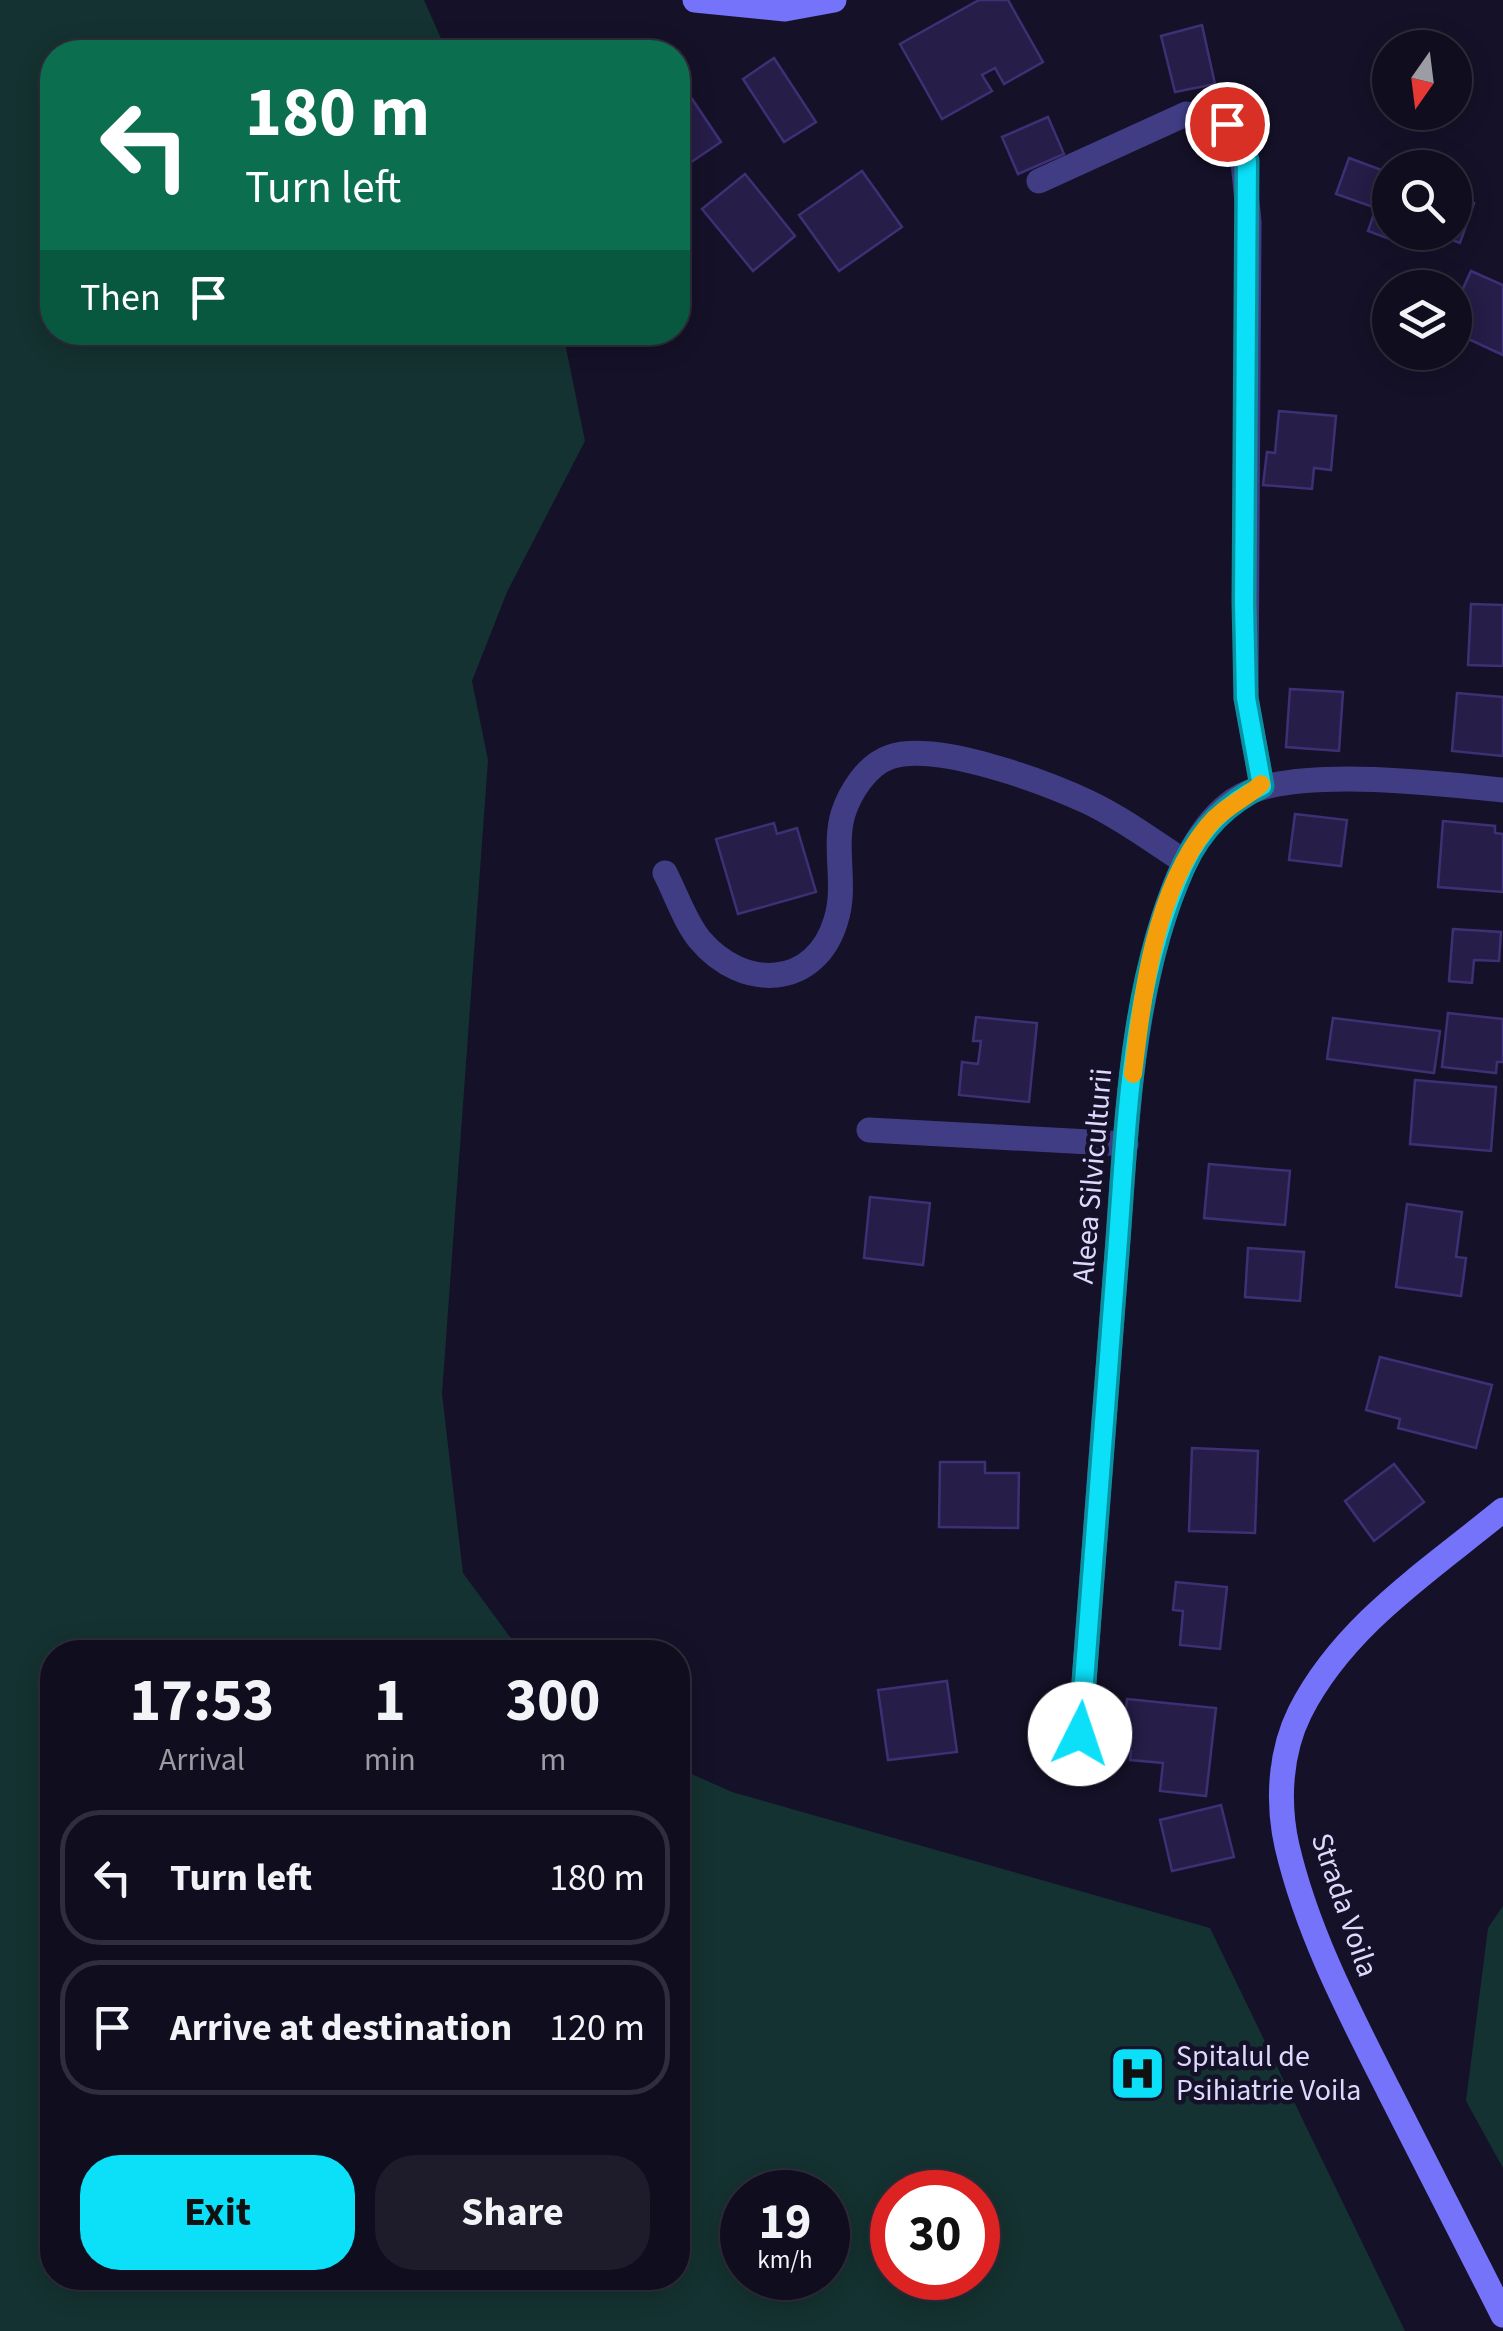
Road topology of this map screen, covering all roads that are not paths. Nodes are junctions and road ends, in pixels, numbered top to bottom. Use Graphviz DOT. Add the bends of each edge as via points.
graph roads {
  1 [pos="695,0"];
  2 [pos="834,0"];
  3 [pos="1040,181"];
  4 [pos="1262,786"];
  5 [pos="1503,790"];
  6 [pos="1185,862"];
  7 [pos="665,873"];
  8 [pos="869,1130"];
  9 [pos="1126,1144"];
  10 [pos="1503,1510"];
  11 [pos="1080,1734"];
  12 [pos="1503,2315"];
  1 -- 2 [label="main road" via="785,9"];
  3 -- 4 [label="street" via="1186,114 1227,124 1242,142 1250,222 1246,698"];
  4 -- 5 [label="street, Aleea Silviculturii" via="1309,779"];
  4 -- 6 [label="street, Aleea Silviculturii" via="1233,800"];
  6 -- 7 [label="street" via="1090,802 934,755 890,757 860,780 843,816 836,922 800,970 773,978 724,962 699,939"];
  6 -- 9 [label="street, Aleea Silviculturii" via="1151,966"];
  8 -- 9 [label="street"];
  9 -- 11 [label="street, Aleea Silviculturii"];
  10 -- 12 [label="main road, Strada Voila" via="1332,1659 1287,1744 1282,1783 1287,1845 1330,1969"];
}
